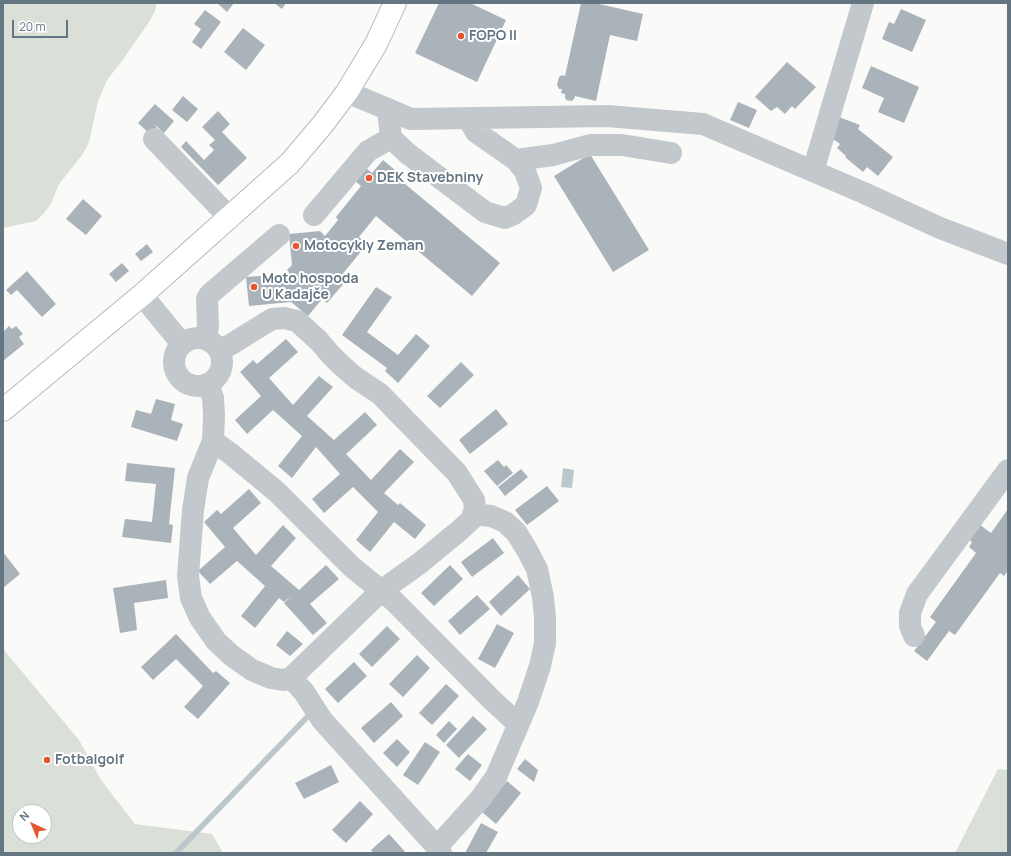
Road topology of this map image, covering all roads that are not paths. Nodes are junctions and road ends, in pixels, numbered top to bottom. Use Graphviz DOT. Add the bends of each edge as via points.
graph roads {
  1 [pos="394,3"];
  2 [pos="863,3"];
  3 [pos="347,92"];
  4 [pos="388,110"];
  5 [pos="468,118"];
  6 [pos="391,138"];
  7 [pos="154,139"];
  8 [pos="671,153"];
  9 [pos="516,160"];
  10 [pos="813,171"];
  11 [pos="314,215"];
  12 [pos="230,218"];
  13 [pos="279,235"];
  14 [pos="1008,254"];
  15 [pos="142,295"];
  16 [pos="182,344"];
  17 [pos="212,344"];
  18 [pos="208,384"];
  19 [pos="3,410"];
  20 [pos="213,441"];
  21 [pos="1008,470"];
  22 [pos="473,514"];
  23 [pos="381,591"];
  24 [pos="914,636"];
  25 [pos="291,678"];
  26 [pos="518,724"];
  27 [pos="439,850"];
  1 -- 3 [label="main road" via="376,44"];
  2 -- 10 [label="street"];
  3 -- 4 [label="street"];
  3 -- 12 [label="main road" via="290,162"];
  4 -- 5 [label="street" via="411,119"];
  4 -- 6 [label="street"];
  5 -- 9 [label="street" via="476,132"];
  5 -- 10 [label="street" via="607,116 703,124"];
  6 -- 9 [label="street" via="406,153 485,212 505,218 526,204 531,188 525,171"];
  6 -- 11 [label="street" via="368,151"];
  7 -- 12 [label="street"];
  8 -- 9 [label="street" via="622,145 590,145 553,155"];
  10 -- 14 [label="street" via="940,228"];
  12 -- 15 [label="main road"];
  13 -- 17 [label="street" via="210,294 207,299 208,327"];
  15 -- 16 [label="street"];
  15 -- 19 [label="main road"];
  16 -- 17 [label="street" via="197,338"];
  16 -- 18 [label="street" via="174,359 174,368 178,375 191,385"];
  17 -- 18 [label="street" via="222,361 220,373"];
  17 -- 22 [label="street" via="230,345 272,319 298,321 340,364 380,394 457,473 474,500"];
  18 -- 20 [label="street" via="214,415"];
  20 -- 23 [label="street" via="277,492 352,567"];
  20 -- 25 [label="street" via="198,478 193,510 188,576 191,598 200,618 216,641 231,655 252,670 271,678"];
  21 -- 24 [label="street" via="917,594 910,613 910,626"];
  22 -- 23 [label="street" via="472,519 460,530"];
  22 -- 26 [label="street" via="491,516 516,532 537,569 545,617 545,643 540,666"];
  23 -- 25 [label="street"];
  23 -- 26 [label="street"];
  25 -- 27 [label="street" via="304,692 322,720"];
  26 -- 27 [label="street" via="496,777"];
}
